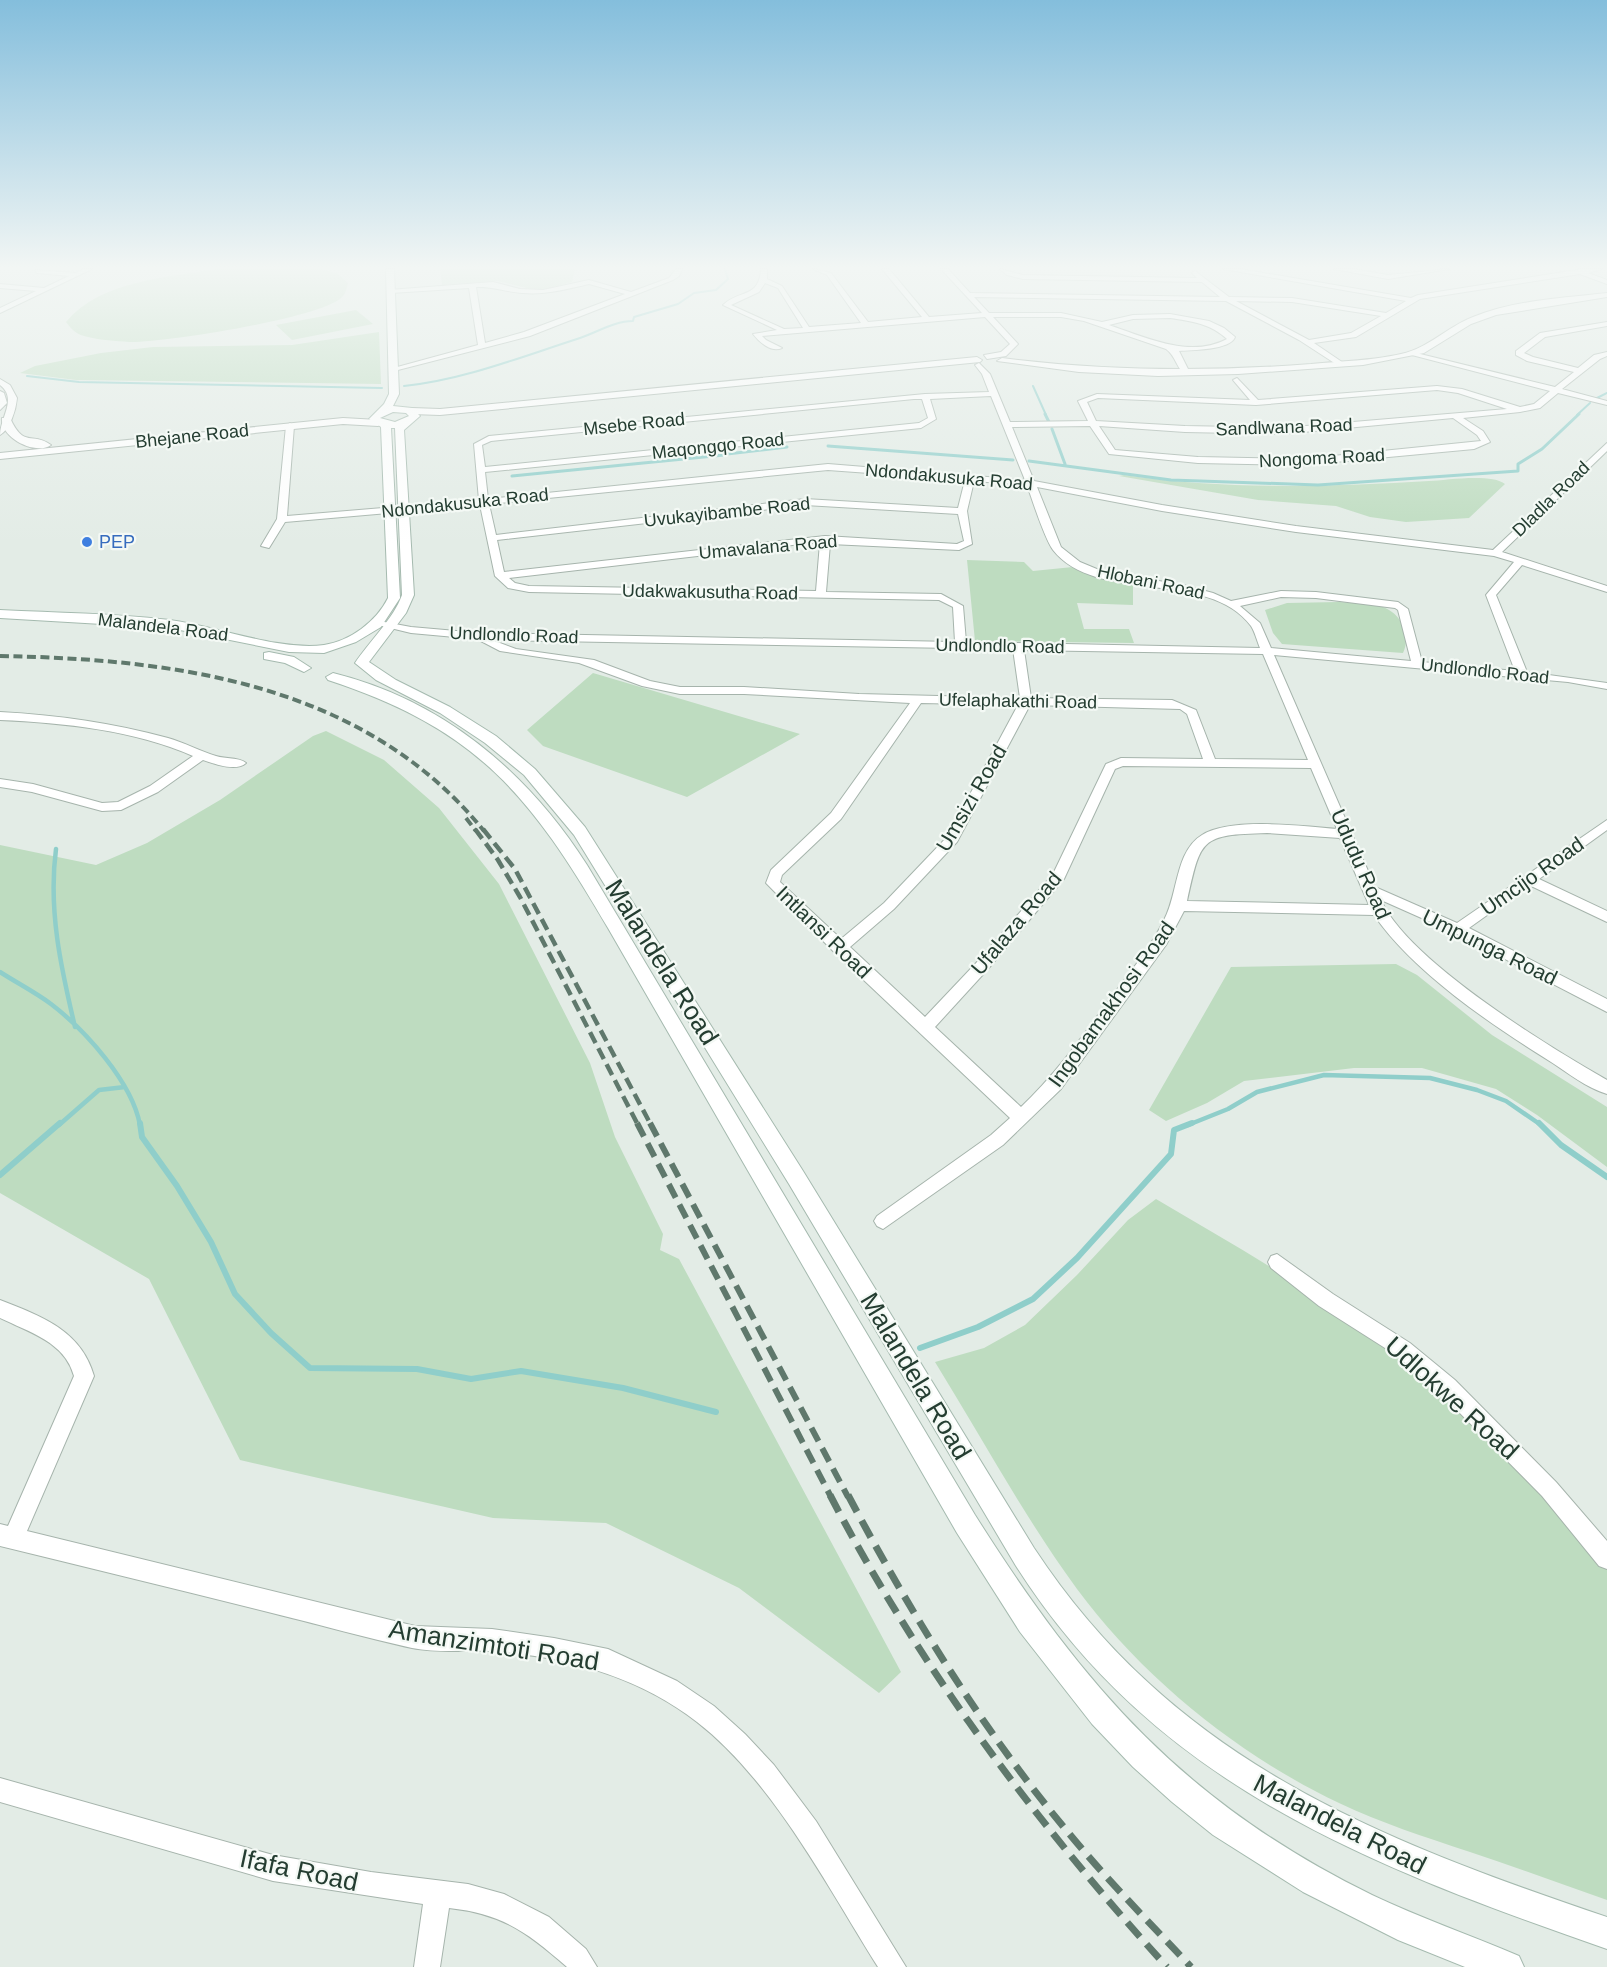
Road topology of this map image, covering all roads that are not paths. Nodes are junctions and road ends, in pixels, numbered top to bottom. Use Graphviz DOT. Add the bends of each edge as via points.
graph roads {
  1 [pos="394,361"];
  2 [pos="425,361"];
  3 [pos="1001,361"];
  4 [pos="1006,361"];
  5 [pos="1179,361"];
  6 [pos="1334,361"];
  7 [pos="1362,361"];
  8 [pos="1438,361"];
  9 [pos="1537,361"];
  10 [pos="1596,361"];
  11 [pos="980,362"];
  12 [pos="1339,364"];
  13 [pos="394,369"];
  14 [pos="1579,371"];
  15 [pos="1186,373"];
  16 [pos="1237,380"];
  17 [pos="0,381"];
  18 [pos="1555,391"];
  19 [pos="0,393"];
  20 [pos="394,394"];
  21 [pos="993,394"];
  22 [pos="925,396"];
  23 [pos="1256,403"];
  24 [pos="1607,403"];
  25 [pos="0,408"];
  26 [pos="1520,410"];
  27 [pos="410,415"];
  28 [pos="1455,416"];
  29 [pos="379,419"];
  30 [pos="6,420"];
  31 [pos="1093,423"];
  32 [pos="1007,425"];
  33 [pos="290,426"];
  34 [pos="0,432"];
  35 [pos="84,446"];
  36 [pos="0,450"];
  37 [pos="40,450"];
  38 [pos="1604,452"];
  39 [pos="0,456"];
  40 [pos="479,471"];
  41 [pos="970,478"];
  42 [pos="1031,483"];
  43 [pos="484,502"];
  44 [pos="404,510"];
  45 [pos="962,511"];
  46 [pos="389,512"];
  47 [pos="282,519"];
  48 [pos="492,538"];
  49 [pos="825,539"];
  50 [pos="266,546"];
  51 [pos="1495,553"];
  52 [pos="1520,561"];
  53 [pos="500,576"];
  54 [pos="1607,589"];
  55 [pos="820,594"];
  56 [pos="1232,604"];
  57 [pos="0,614"];
  58 [pos="0,624"];
  59 [pos="385,625"];
  60 [pos="479,636"];
  61 [pos="542,637"];
  62 [pos="961,645"];
  63 [pos="1018,647"];
  64 [pos="328,648"];
  65 [pos="1267,651"];
  66 [pos="537,654"];
  67 [pos="363,661"];
  68 [pos="1417,664"];
  69 [pos="304,668"];
  70 [pos="1522,675"];
  71 [pos="333,677"];
  72 [pos="1607,686"];
  73 [pos="918,699"];
  74 [pos="1026,701"];
  75 [pos="0,716"];
  76 [pos="201,756"];
  77 [pos="1210,762"];
  78 [pos="240,763"];
  79 [pos="1316,764"];
  80 [pos="0,783"];
  81 [pos="1607,824"];
  82 [pos="1346,834"];
  83 [pos="1527,879"];
  84 [pos="1372,891"];
  85 [pos="1179,906"];
  86 [pos="1378,910"];
  87 [pos="1607,917"];
  88 [pos="1458,929"];
  89 [pos="839,948"];
  90 [pos="1607,1006"];
  91 [pos="924,1028"];
  92 [pos="1607,1088"];
  93 [pos="1021,1119"];
  94 [pos="883,1221"];
  95 [pos="1277,1262"];
  96 [pos="0,1309"];
  97 [pos="6,1537"];
  98 [pos="1607,1558"];
  99 [pos="0,1790"];
  100 [pos="438,1893"];
  101 [pos="1607,1933"];
  102 [pos="427,1967"];
  103 [pos="584,1967"];
  104 [pos="893,1967"];
  105 [pos="1508,1967"];
  1 -- 13 [label="main road"];
  2 -- 13 [label="street"];
  3 -- 11 [label="main road" via="993,367"];
  4 -- 15 [label="main road"];
  5 -- 15 [label="street"];
  6 -- 12 [label="street"];
  7 -- 12 [label="main road"];
  8 -- 18 [label="street"];
  9 -- 14 [label="street"];
  10 -- 14 [label="street, Sandlwana Road"];
  11 -- 21 [label="street, Hlobani Road" via="989,372"];
  11 -- 27 [label="main road"];
  12 -- 15 [label="main road"];
  13 -- 20 [label="main road"];
  14 -- 18 [label="street, Sandlwana Road"];
  16 -- 23 [label="street"];
  17 -- 30 [label="street" via="14,396"];
  18 -- 24 [label="street"];
  18 -- 26 [label="street, Sandlwana Road" via="1537,406"];
  19 -- 25 [label="street"];
  20 -- 27 [label="main road"];
  20 -- 29 [label="main road"];
  21 -- 22 [label="street, Msebe Road"];
  21 -- 32 [label="street, Hlobani Road"];
  22 -- 40 [label="street, Msebe Road" via="486,440 478,444"];
  22 -- 40 [label="street, Maqongqo Road" via="932,418 921,425"];
  23 -- 26 [label="street" via="1437,388"];
  23 -- 31 [label="street" via="1092,396 1082,401"];
  26 -- 28 [label="street, Sandlwana Road"];
  27 -- 29 [label="main road"];
  27 -- 29 [label="main road" via="393,409"];
  27 -- 44 [label="main road" via="399,429"];
  28 -- 31 [label="street, Sandlwana Road" via="1282,431"];
  28 -- 31 [label="street, Nongoma Road" via="1480,433 1486,442 1303,462 1118,454 1109,450"];
  29 -- 33 [label="main road, Bhejane Road"];
  29 -- 46 [label="main road" via="386,426 387,435"];
  30 -- 34 [label="street"];
  30 -- 35 [label="main road" via="10,432 27,442"];
  31 -- 32 [label="street, Sandlwana Road"];
  32 -- 42 [label="street, Hlobani Road"];
  33 -- 35 [label="main road, Bhejane Road"];
  33 -- 47 [label="street"];
  35 -- 37 [label="main road, Bhejane Road"];
  36 -- 37 [label="main road, Bhejane Road"];
  37 -- 39 [label="main road, Bhejane Road"];
  38 -- 51 [label="street, Dladla Road"];
  40 -- 43 [label="street, Msebe Road"];
  41 -- 42 [label="street, Ndondakusuka Road"];
  41 -- 43 [label="street, Ndondakusuka Road" via="808,467"];
  41 -- 45 [label="street, Umavalana Road"];
  42 -- 51 [label="street, Ndondakusuka Road" via="1173,510"];
  42 -- 56 [label="street, Hlobani Road" via="1057,548 1068,559 1091,570 1202,592"];
  43 -- 44 [label="street, Ndondakusuka Road"];
  43 -- 48 [label="street"];
  44 -- 46 [label="street, Ndondakusuka Road"];
  44 -- 59 [label="main road" via="408,595 401,615"];
  45 -- 48 [label="street, Uvukayibambe Road" via="805,502"];
  45 -- 49 [label="street, Umavalana Road" via="969,542 959,547"];
  46 -- 47 [label="street, Ndondakusuka Road"];
  46 -- 59 [label="main road" via="394,598"];
  47 -- 50 [label="street"];
  48 -- 53 [label="street"];
  49 -- 53 [label="street, Umavalana Road"];
  49 -- 55 [label="street"];
  51 -- 52 [label="street, Ndondakusuka Road"];
  52 -- 54 [label="street, Ndondakusuka Road"];
  52 -- 70 [label="street" via="1491,595"];
  53 -- 55 [label="street, Udakwakusutha Road" via="512,586 529,589"];
  55 -- 62 [label="street, Udakwakusutha Road" via="947,599 958,606"];
  56 -- 65 [label="street, Hlobani Road" via="1256,626"];
  56 -- 68 [label="street" via="1281,594 1398,605 1403,609"];
  57 -- 64 [label="main road, Malandela Road" via="170,624 289,648"];
  58 -- 69 [label="main road, Malandela Road" via="194,639 289,660"];
  59 -- 60 [label="street, Undlondlo Road"];
  59 -- 64 [label="main road"];
  59 -- 67 [label="main road"];
  60 -- 61 [label="street, Undlondlo Road"];
  60 -- 66 [label="street, Ufelaphakathi Road" via="492,644"];
  61 -- 62 [label="street, Undlondlo Road"];
  61 -- 66 [label="street"];
  62 -- 63 [label="street, Undlondlo Road"];
  63 -- 65 [label="street, Undlondlo Road"];
  63 -- 74 [label="street"];
  64 -- 67 [label="main road, Malandela Road" via="354,648 362,653"];
  64 -- 69 [label="main road" via="308,657"];
  65 -- 68 [label="street, Undlondlo Road"];
  65 -- 79 [label="street, Ududu Road"];
  66 -- 73 [label="street, Ufelaphakathi Road" via="593,663 667,689"];
  67 -- 71 [label="main road" via="348,673"];
  67 -- 101 [label="main road, Malandela Road" via="377,676 479,730 528,768 561,805 837,1244 1035,1573 1074,1625 1128,1681 1186,1733 1293,1806 1438,1875"];
  68 -- 70 [label="street, Undlondlo Road"];
  69 -- 71 [label="main road, Malandela Road" via="317,677"];
  70 -- 72 [label="street, Undlondlo Road"];
  71 -- 105 [label="main road, Malandela Road" via="398,699 449,728 495,762 548,819 1006,1591 1094,1707 1144,1758 1245,1839 1421,1935"];
  73 -- 74 [label="street, Ufelaphakathi Road"];
  73 -- 89 [label="street, Intlansi Road" via="836,816 772,878 776,888"];
  74 -- 77 [label="street, Ufelaphakathi Road" via="1184,707 1192,712"];
  74 -- 89 [label="street, Umsizi Road" via="952,839 889,906"];
  75 -- 76 [label="street" via="101,727 165,741"];
  76 -- 78 [label="street" via="228,764"];
  76 -- 80 [label="street" via="154,789 121,806 102,807"];
  77 -- 79 [label="street, Ufalaza Road"];
  77 -- 91 [label="street, Ufalaza Road" via="1121,762 1107,769 1059,876"];
  79 -- 82 [label="street, Ududu Road"];
  81 -- 83 [label="street, Umcijo Road"];
  82 -- 84 [label="street, Ududu Road"];
  82 -- 85 [label="street" via="1229,830 1208,835 1193,852"];
  83 -- 87 [label="street"];
  83 -- 88 [label="street, Umcijo Road"];
  84 -- 86 [label="street, Ududu Road"];
  84 -- 88 [label="street, Umpunga Road"];
  85 -- 86 [label="street, Ingobamakhosi Road"];
  85 -- 93 [label="street, Ingobamakhosi Road" via="1161,941 1081,1052"];
  86 -- 92 [label="street, Ududu Road" via="1397,937 1471,999 1554,1058"];
  88 -- 90 [label="street, Umpunga Road"];
  89 -- 91 [label="street, Intlansi Road"];
  91 -- 93 [label="street, Intlansi Road"];
  93 -- 94 [label="street, Ingobamakhosi Road"];
  95 -- 98 [label="street, Udlokwe Road" via="1326,1300 1403,1348 1448,1387 1549,1489"];
  96 -- 97 [label="street" via="70,1344 82,1362 84,1376"];
  97 -- 104 [label="street, Amanzimtoti Road" via="415,1637 492,1640 554,1649 608,1662 669,1689 706,1714 765,1774 807,1830"];
  99 -- 100 [label="street, Ifafa Road" via="273,1868"];
  100 -- 102 [label="street"];
  100 -- 103 [label="street, Ifafa Road" via="504,1907 540,1926"];
}
